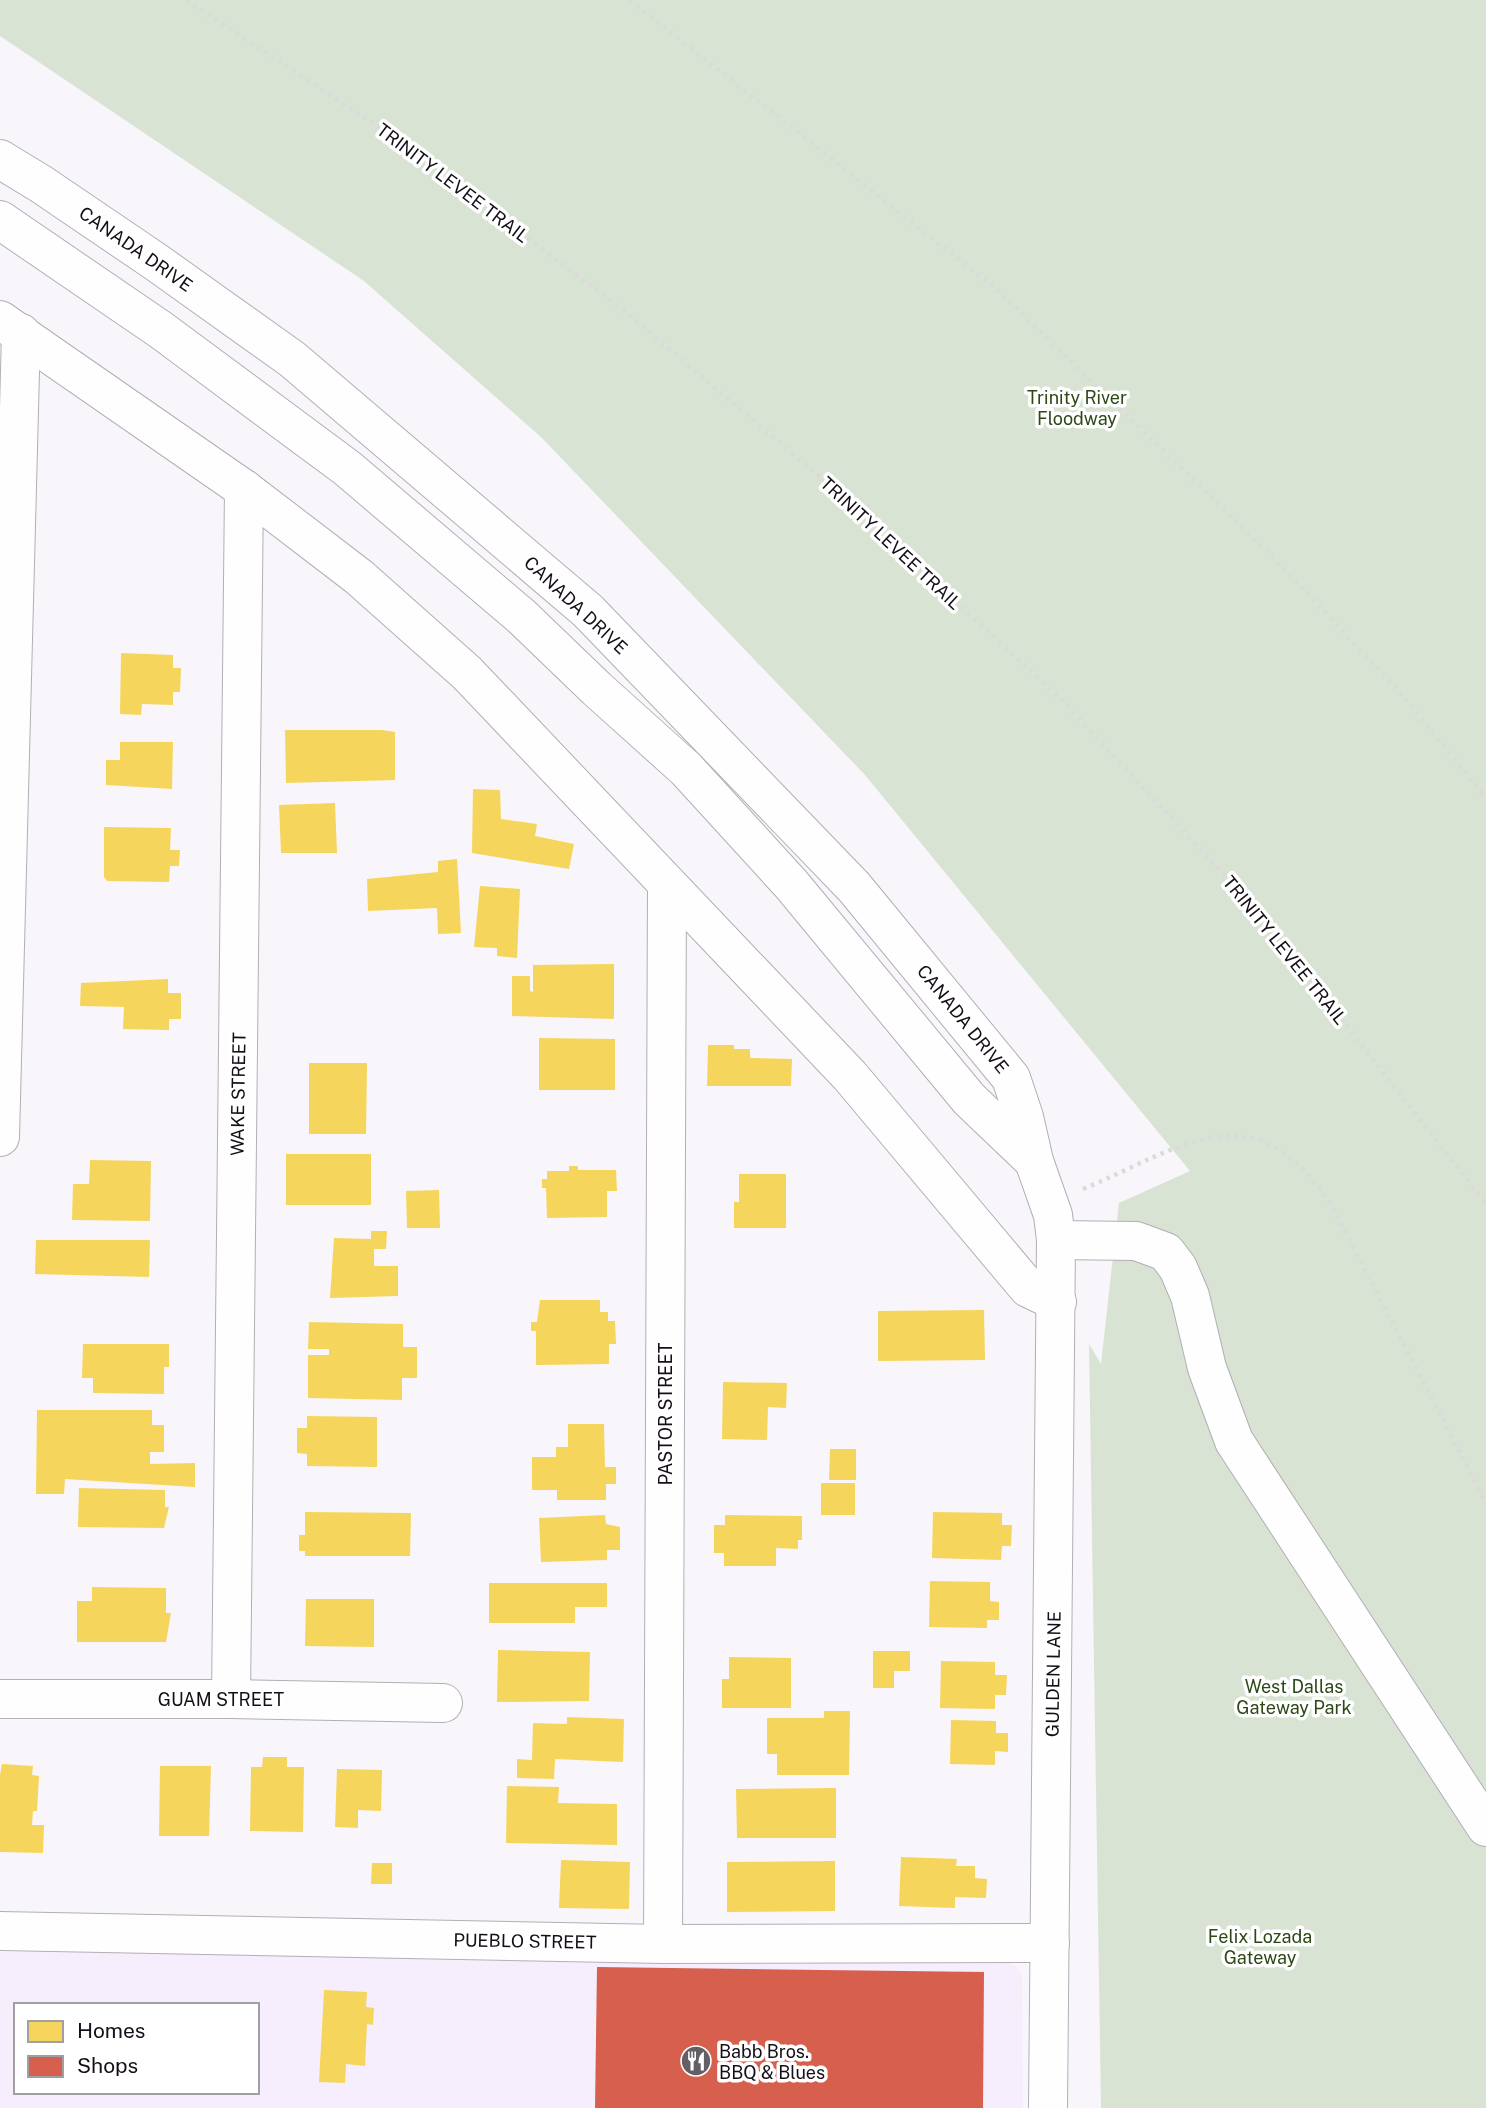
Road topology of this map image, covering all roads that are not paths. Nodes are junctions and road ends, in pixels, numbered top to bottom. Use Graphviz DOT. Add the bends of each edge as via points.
graph roads {
  1 [pos="0,159"];
  2 [pos="0,220"];
  3 [pos="156,262"];
  4 [pos="125,305"];
  5 [pos="10,326"];
  6 [pos="244,489"];
  7 [pos="667,884"];
  8 [pos="0,1137"];
  9 [pos="1034,1161"];
  10 [pos="1056,1240"];
  11 [pos="1057,1302"];
  12 [pos="0,1699"];
  13 [pos="231,1699"];
  14 [pos="443,1703"];
  15 [pos="1486,1827"];
  16 [pos="0,1931"];
  17 [pos="1050,1943"];
  18 [pos="663,1944"];
  19 [pos="1048,2108"];
  1 -- 3 [label="street, CANADA DRIVE"];
  2 -- 4 [label="street, CANADA DRIVE"];
  3 -- 4 [label="street"];
  3 -- 9 [label="street, CANADA DRIVE" via="292,359 587,611 853,887 934,982 1011,1078"];
  4 -- 9 [label="street, CANADA DRIVE" via="347,468 521,616 686,769 792,884 969,1099"];
  5 -- 6 [label="street"];
  5 -- 8 [label="street"];
  6 -- 7 [label="street" via="359,577 467,673"];
  6 -- 13 [label="street, WAKE STREET"];
  7 -- 11 [label="street" via="850,1076 1028,1288"];
  7 -- 18 [label="street, PASTOR STREET"];
  9 -- 10 [label="street, CANADA DRIVE" via="1050,1203"];
  10 -- 11 [label="street, GULDEN LANE"];
  10 -- 15 [label="street" via="1136,1241 1166,1252 1178,1268 1234,1441"];
  11 -- 17 [label="street, GULDEN LANE"];
  12 -- 13 [label="street, GUAM STREET"];
  13 -- 14 [label="street, GUAM STREET"];
  16 -- 18 [label="street, PUEBLO STREET"];
  17 -- 18 [label="street, PUEBLO STREET"];
  17 -- 19 [label="street, GULDEN LANE"];
}
